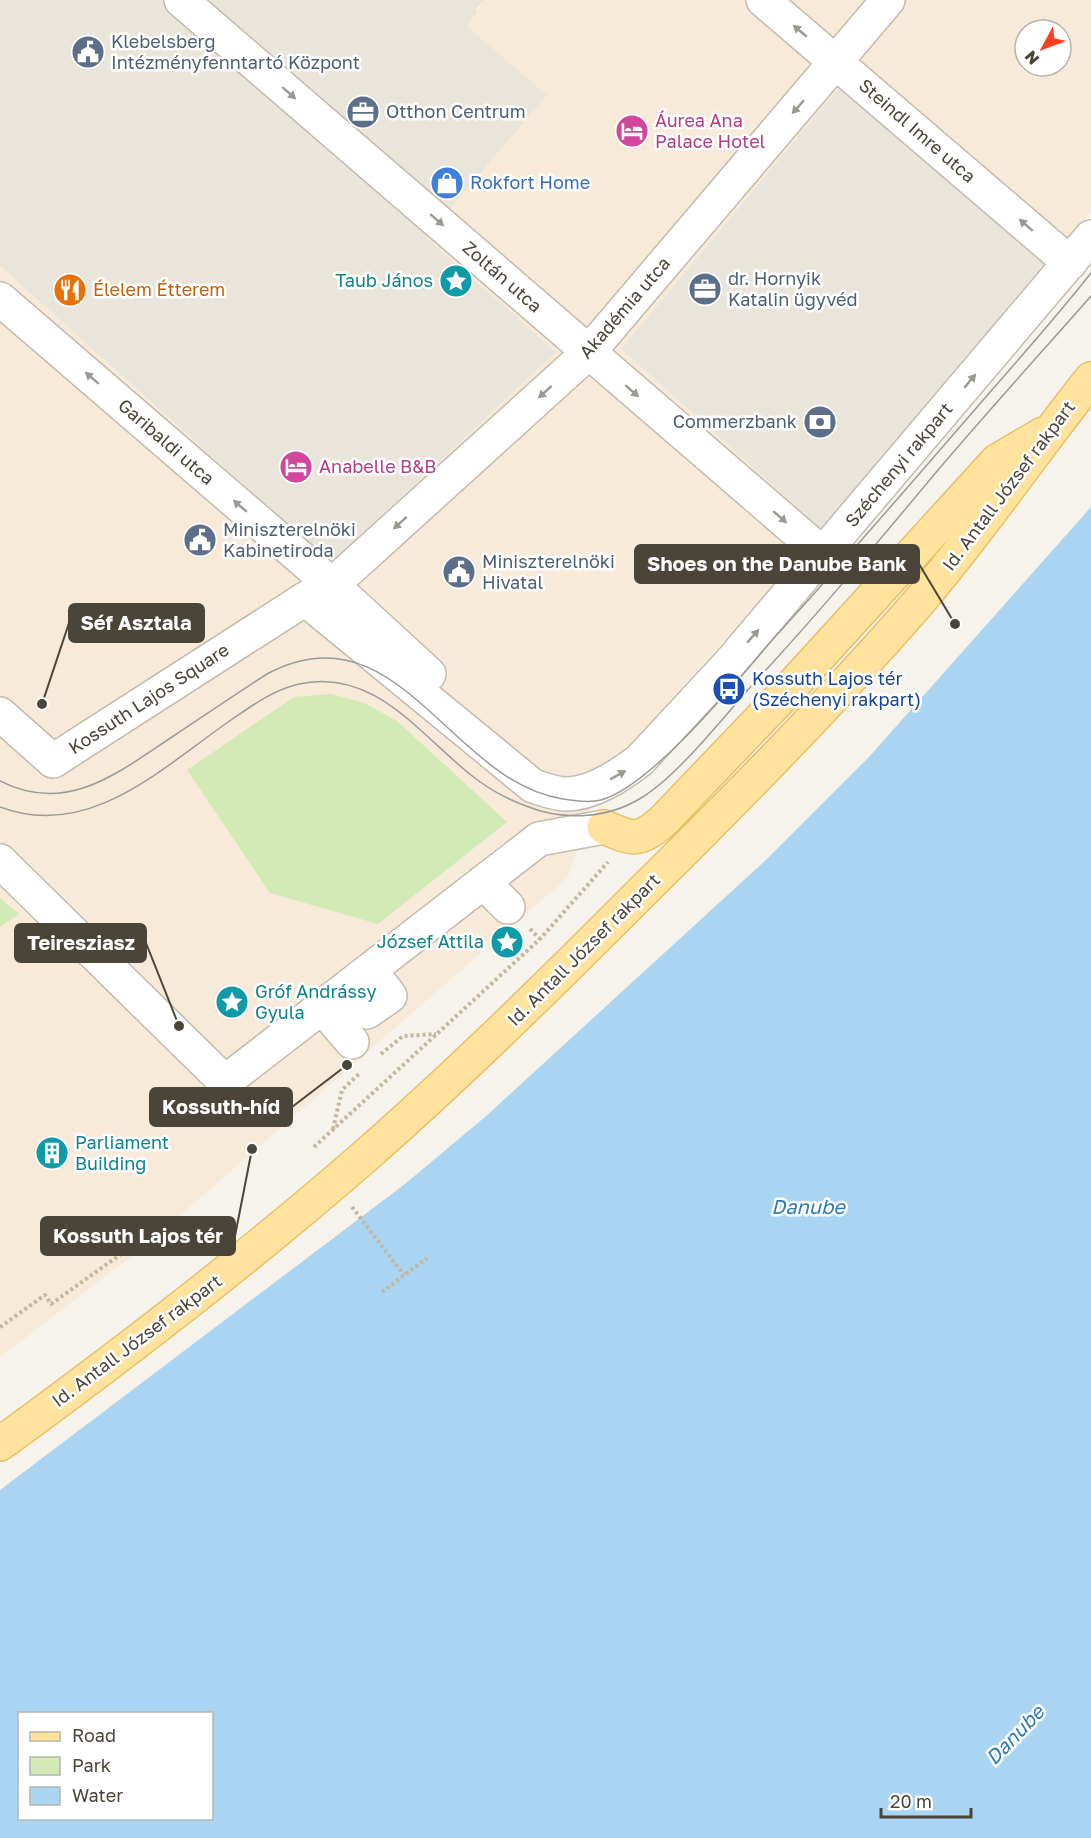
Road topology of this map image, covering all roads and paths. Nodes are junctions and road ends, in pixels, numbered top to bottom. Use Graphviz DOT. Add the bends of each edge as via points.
graph roads {
  1 [pos="181,0"];
  2 [pos="763,0"];
  3 [pos="888,0"];
  4 [pos="836,62"];
  5 [pos="1091,237"];
  6 [pos="1070,263"];
  7 [pos="0,299"];
  8 [pos="588,352"];
  9 [pos="1091,379"];
  10 [pos="1050,430"];
  11 [pos="823,554"];
  12 [pos="318,592"];
  13 [pos="0,714"];
  14 [pos="564,795"];
  15 [pos="617,833"];
  16 [pos="539,839"];
  17 [pos="0,861"];
  18 [pos="483,882"];
  19 [pos="508,907"];
  20 [pos="322,1007"];
  21 [pos="436,1034"];
  22 [pos="383,1053"];
  23 [pos="358,1057"];
  24 [pos="333,1130"];
  25 [pos="314,1147"];
  26 [pos="357,1214"];
  27 [pos="145,1237"];
  28 [pos="428,1258"];
  29 [pos="404,1275"];
  30 [pos="382,1292"];
  31 [pos="0,1327"];
  32 [pos="0,1444"];
  1 -- 8 [label="street, Zoltán utca, one-way"];
  4 -- 2 [label="street, Steindl Imre utca, one-way"];
  3 -- 4 [label="street, Akadémia utca"];
  6 -- 4 [label="street, Steindl Imre utca, one-way"];
  4 -- 8 [label="street, Akadémia utca, one-way"];
  5 -- 6 [label="street, Széchenyi rakpart"];
  11 -- 6 [label="street, Széchenyi rakpart, one-way"];
  12 -- 7 [label="street, Garibaldi utca, one-way"];
  8 -- 11 [label="street, Zoltán utca, one-way"];
  8 -- 12 [label="street, Akadémia utca, one-way"];
  9 -- 10 [label="main road, Id. Antall József rakpart"];
  10 -- 15 [label="main road" via="997,461 669,815 646,835"];
  10 -- 32 [label="main road, Id. Antall József rakpart" via="996,507 823,709 502,1031 251,1253"];
  14 -- 11 [label="street, Széchenyi rakpart, one-way" via="582,793 639,761"];
  12 -- 13 [label="street, Kossuth Lajos Square" via="53,761"];
  12 -- 14 [label="street"];
  14 -- 15 [label="street"];
  14 -- 16 [label="street"];
  15 -- 16 [label="street"];
  15 -- 21 [label="path" via="540,939"];
  16 -- 18 [label="street"];
  17 -- 20 [label="street" via="225,1082"];
  18 -- 19 [label="street"];
  18 -- 20 [label="street"];
  20 -- 23 [label="street"];
  21 -- 22 [label="path" via="403,1036"];
  21 -- 24 [label="path"];
  23 -- 24 [label="path" via="342,1090"];
  24 -- 25 [label="path"];
  26 -- 29 [label="path"];
  27 -- 31 [label="path" via="51,1304 45,1295"];
  28 -- 29 [label="path"];
  29 -- 30 [label="path"];
}
